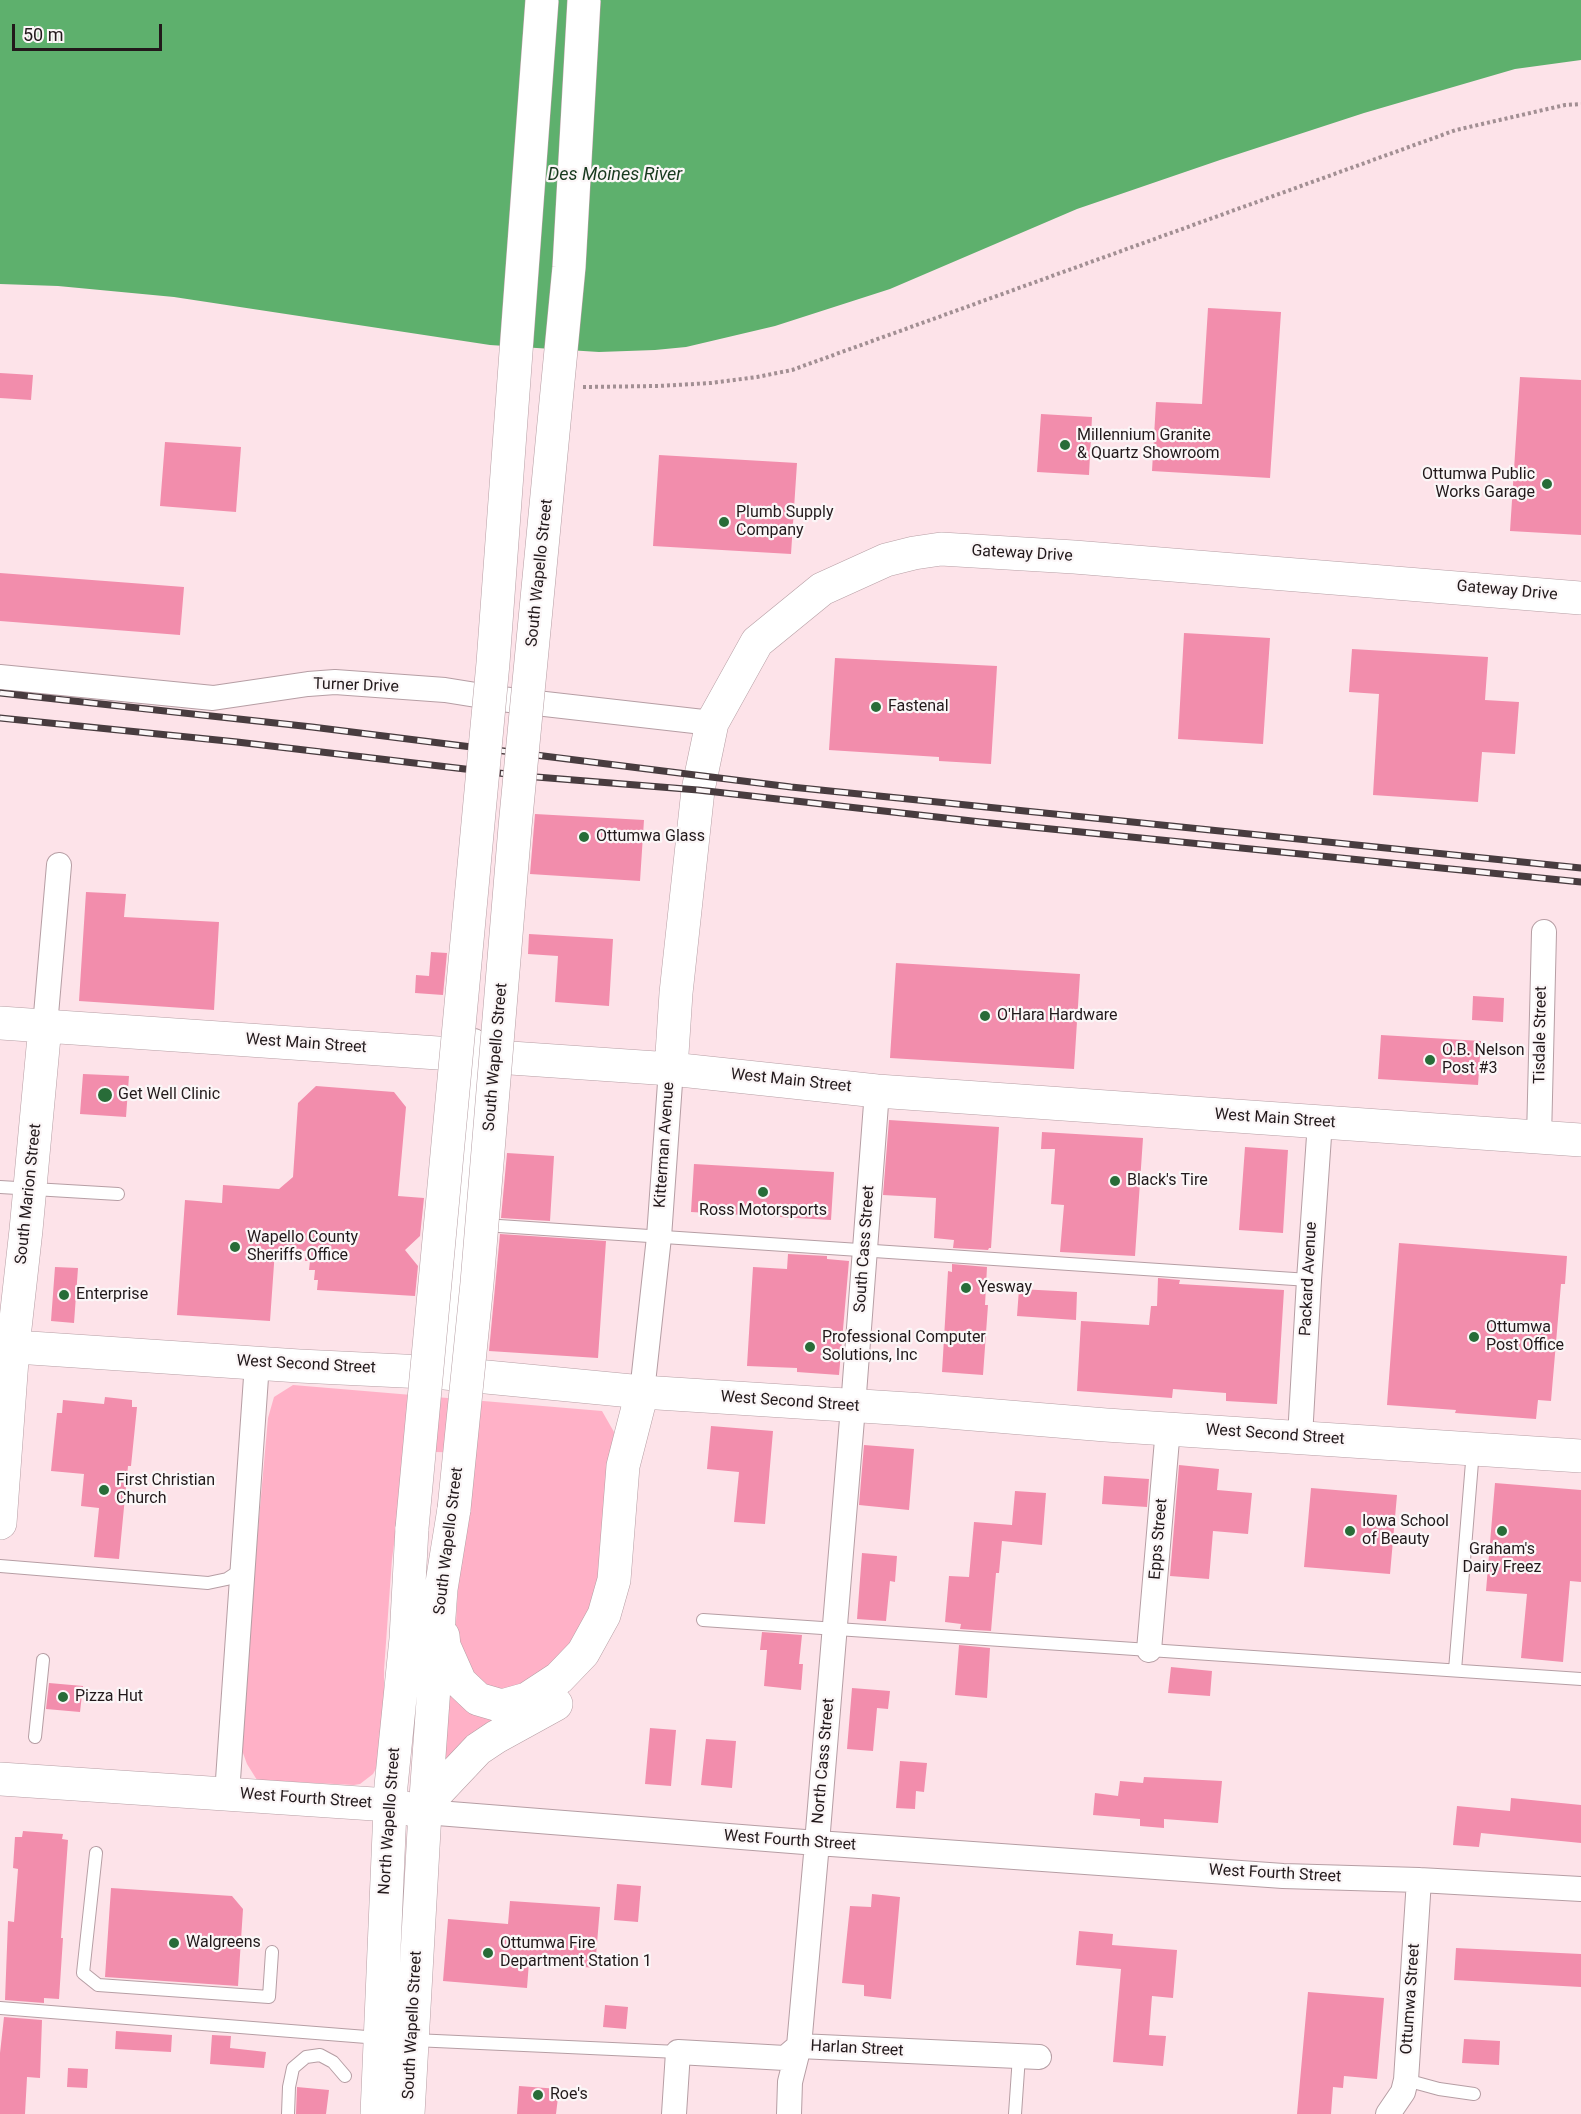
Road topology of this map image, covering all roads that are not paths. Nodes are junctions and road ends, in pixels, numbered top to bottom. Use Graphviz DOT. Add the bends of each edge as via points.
graph roads {
  1 [pos="542,0"];
  2 [pos="584,0"];
  3 [pos="1581,598"];
  4 [pos="0,677"];
  5 [pos="712,723"];
  6 [pos="494,802"];
  7 [pos="58,865"];
  8 [pos="686,897"];
  9 [pos="1544,932"];
  10 [pos="0,1023"];
  11 [pos="45,1026"];
  12 [pos="473,1056"];
  13 [pos="671,1069"];
  14 [pos="877,1090"];
  15 [pos="1320,1122"];
  16 [pos="1539,1138"];
  17 [pos="1581,1140"];
  18 [pos="15,1188"];
  19 [pos="118,1194"];
  20 [pos="458,1223"];
  21 [pos="659,1237"];
  22 [pos="865,1251"];
  23 [pos="1308,1280"];
  24 [pos="6,1346"];
  25 [pos="257,1363"];
  26 [pos="446,1373"];
  27 [pos="642,1392"];
  28 [pos="853,1407"];
  29 [pos="1168,1428"];
  30 [pos="1300,1437"];
  31 [pos="1474,1449"];
  32 [pos="1581,1456"];
  33 [pos="0,1522"];
  34 [pos="0,1566"];
  35 [pos="242,1569"];
  36 [pos="441,1589"];
  37 [pos="703,1620"];
  38 [pos="835,1629"];
  39 [pos="1149,1650"];
  40 [pos="43,1660"];
  41 [pos="1455,1670"];
  42 [pos="1581,1679"];
  43 [pos="35,1737"];
  44 [pos="0,1779"];
  45 [pos="227,1794"];
  46 [pos="390,1805"];
  47 [pos="425,1808"];
  48 [pos="817,1843"];
  49 [pos="96,1853"];
  50 [pos="1419,1880"];
  51 [pos="1581,1889"];
  52 [pos="272,1952"];
  53 [pos="0,2008"];
  54 [pos="396,2039"];
  55 [pos="799,2046"];
  56 [pos="678,2052"];
  57 [pos="1029,2056"];
  58 [pos="345,2076"];
  59 [pos="1406,2080"];
  60 [pos="1474,2094"];
  61 [pos="377,2110"];
  62 [pos="288,2114"];
  63 [pos="408,2114"];
  64 [pos="674,2114"];
  65 [pos="789,2114"];
  66 [pos="1015,2114"];
  67 [pos="1386,2114"];
  1 -- 46 [label="main road, North Wapello Street, bridge" via="493,663 412,1527"];
  2 -- 36 [label="main road, South Wapello Street, bridge" via="569,267 515,827 478,1271 454,1509"];
  3 -- 5 [label="main road, Gateway Drive" via="941,549 886,560 822,589 757,642"];
  4 -- 5 [label="street, Turner Drive" via="213,698 335,682 445,690"];
  5 -- 8 [label="main road, Gateway Drive" via="698,790"];
  6 -- 12 [label="street, South Wapello Street"];
  7 -- 11 [label="street, South Marion Street"];
  8 -- 13 [label="main road, Kitterman Avenue"];
  9 -- 16 [label="street, Tisdale Street"];
  10 -- 11 [label="main road, West Main Street"];
  11 -- 12 [label="main road, West Main Street"];
  11 -- 18 [label="main road, South Marion Street"];
  12 -- 13 [label="main road, West Main Street"];
  12 -- 20 [label="street, South Wapello Street"];
  13 -- 14 [label="main road, West Main Street"];
  13 -- 21 [label="street, Kitterman Avenue"];
  14 -- 15 [label="main road, West Main Street"];
  14 -- 22 [label="street, South Cass Street"];
  15 -- 16 [label="main road, West Main Street"];
  15 -- 23 [label="street, Packard Avenue"];
  16 -- 17 [label="main road, West Main Street"];
  18 -- 19 [label="lane"];
  18 -- 24 [label="main road, South Marion Street"];
  20 -- 21 [label="lane"];
  20 -- 26 [label="street, South Wapello Street"];
  21 -- 22 [label="lane"];
  21 -- 27 [label="street, Kitterman Avenue"];
  22 -- 23 [label="lane"];
  22 -- 28 [label="street, South Cass Street"];
  23 -- 30 [label="street, Packard Avenue"];
  24 -- 25 [label="main road, West Second Street"];
  24 -- 33 [label="main road, South Marion Street"];
  25 -- 26 [label="main road, West Second Street"];
  25 -- 35 [label="street"];
  26 -- 27 [label="main road, West Second Street"];
  27 -- 28 [label="main road, West Second Street"];
  27 -- 36 [label="main road" via="623,1466 614,1580 604,1615 583,1653 559,1678 527,1699 502,1706 478,1699 460,1682 444,1646"];
  27 -- 47 [label="main road" via="643,1449 631,1600 612,1646 579,1687 478,1749"];
  28 -- 29 [label="main road, West Second Street"];
  28 -- 38 [label="street, North Cass Street"];
  29 -- 30 [label="main road, West Second Street"];
  29 -- 39 [label="street, Epps Street"];
  30 -- 31 [label="main road, West Second Street"];
  31 -- 32 [label="main road, West Second Street"];
  31 -- 41 [label="lane"];
  34 -- 35 [label="lane" via="208,1582 227,1579"];
  35 -- 45 [label="street"];
  36 -- 47 [label="main road, South Wapello Street"];
  37 -- 38 [label="lane"];
  38 -- 39 [label="lane"];
  38 -- 48 [label="street, North Cass Street"];
  39 -- 41 [label="lane"];
  40 -- 43 [label="lane"];
  41 -- 42 [label="lane"];
  44 -- 45 [label="main road, West Fourth Street"];
  45 -- 46 [label="main road, West Fourth Street"];
  46 -- 47 [label="main road, West Fourth Street"];
  46 -- 54 [label="main road, North Wapello Street" via="380,2009"];
  47 -- 48 [label="street, West Fourth Street"];
  47 -- 54 [label="main road, South Wapello Street"];
  48 -- 50 [label="street, West Fourth Street" via="1283,1876"];
  48 -- 55 [label="street, North Cass Street"];
  49 -- 52 [label="lane" via="83,1973 98,1985 269,1997"];
  50 -- 51 [label="street, West Fourth Street"];
  50 -- 59 [label="street, Ottumwa Street"];
  53 -- 54 [label="lane"];
  54 -- 56 [label="lane"];
  54 -- 61 [label="main road, North Wapello Street"];
  54 -- 63 [label="main road, South Wapello Street"];
  55 -- 56 [label="street, Harlan Street" via="785,2058"];
  55 -- 57 [label="street, Harlan Street"];
  55 -- 65 [label="street, North Cass Street" via="790,2082"];
  56 -- 64 [label="street"];
  57 -- 66 [label="lane"];
  58 -- 62 [label="lane" via="333,2062 320,2055 306,2057 293,2068"];
  59 -- 60 [label="lane"];
  59 -- 67 [label="street, Ottumwa Street" via="1403,2092"];
}
